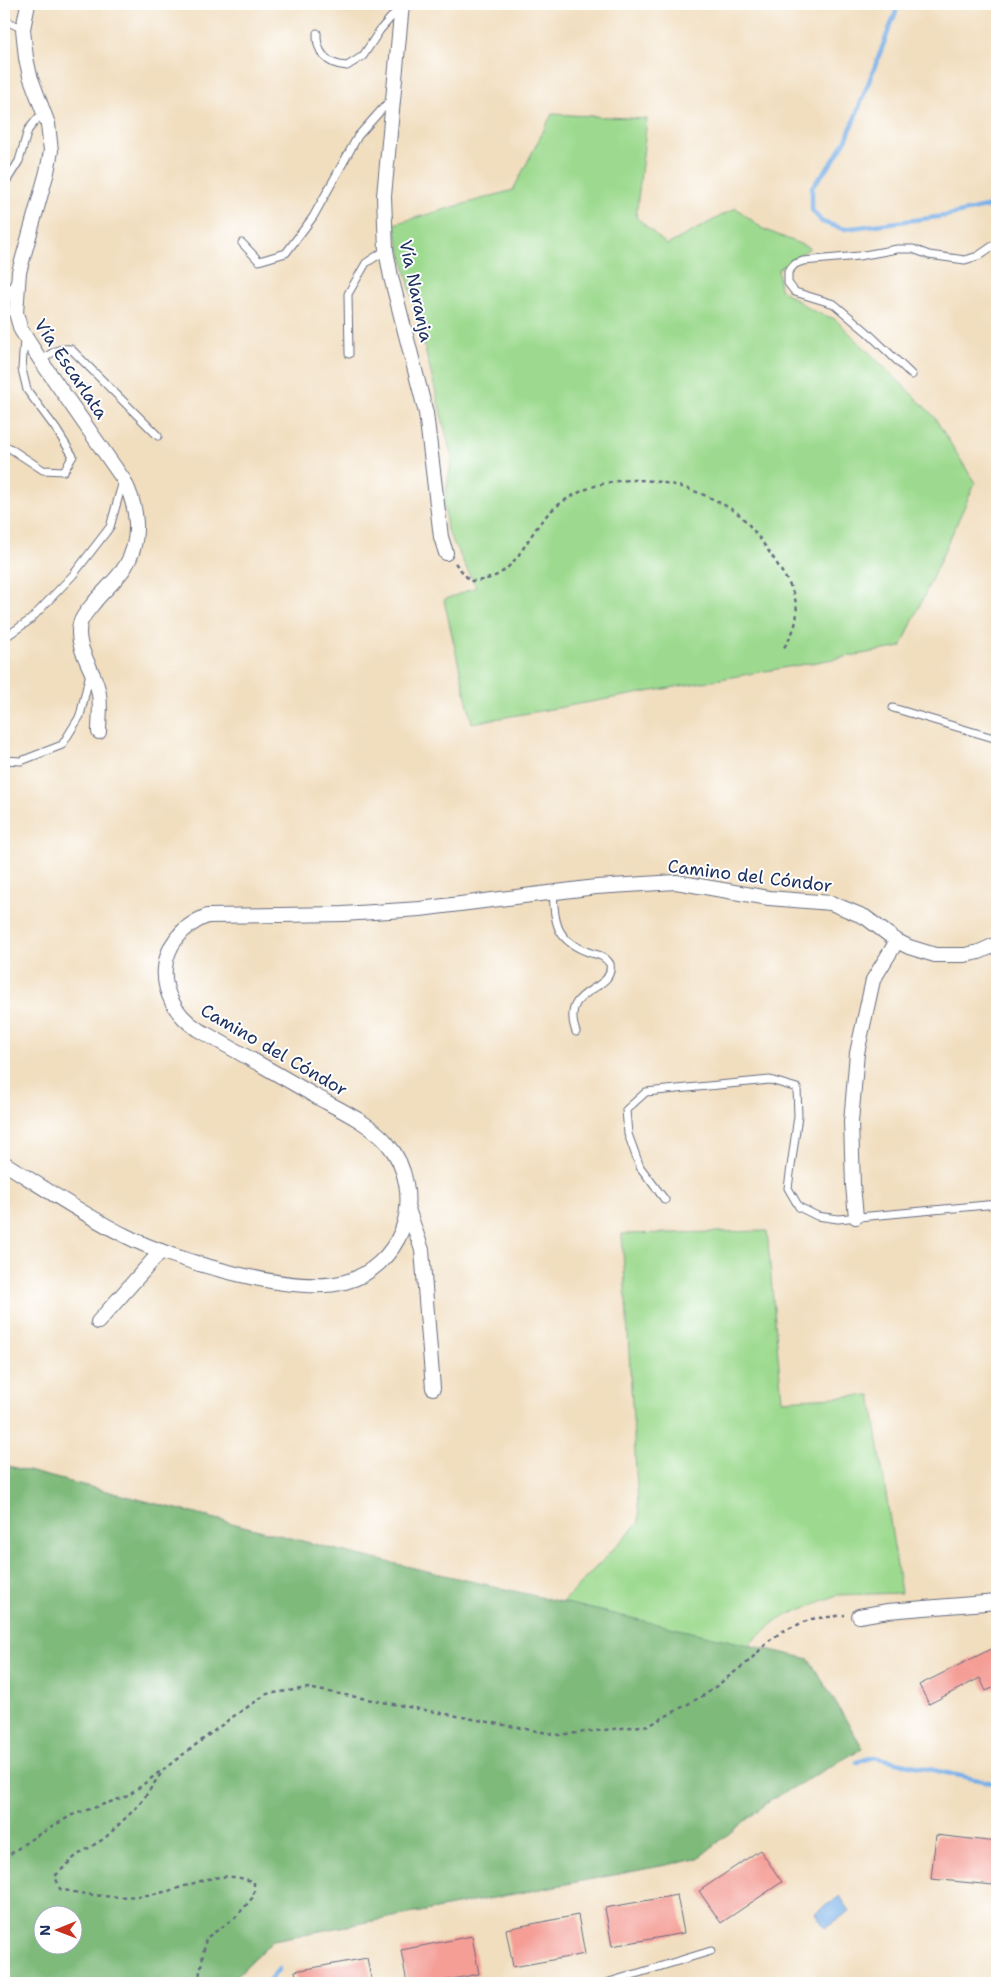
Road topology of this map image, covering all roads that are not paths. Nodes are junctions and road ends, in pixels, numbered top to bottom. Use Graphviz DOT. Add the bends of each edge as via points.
graph roads {
  1 [pos="28,4"];
  2 [pos="402,5"];
  3 [pos="4,20"];
  4 [pos="23,29"];
  5 [pos="317,33"];
  6 [pos="392,98"];
  7 [pos="44,111"];
  8 [pos="4,185"];
  9 [pos="242,243"];
  10 [pos="997,243"];
  11 [pos="386,250"];
  12 [pos="20,272"];
  13 [pos="4,304"];
  14 [pos="26,336"];
  15 [pos="349,354"];
  16 [pos="41,362"];
  17 [pos="912,375"];
  18 [pos="158,436"];
  19 [pos="8,447"];
  20 [pos="123,479"];
  21 [pos="446,552"];
  22 [pos="4,638"];
  23 [pos="90,670"];
  24 [pos="893,708"];
  25 [pos="99,732"];
  26 [pos="997,739"];
  27 [pos="4,760"];
  28 [pos="553,892"];
  29 [pos="897,941"];
  30 [pos="997,944"];
  31 [pos="576,1032"];
  32 [pos="4,1163"];
  33 [pos="665,1200"];
  34 [pos="997,1204"];
  35 [pos="407,1206"];
  36 [pos="856,1217"];
  37 [pos="161,1251"];
  38 [pos="98,1322"];
  39 [pos="433,1388"];
  40 [pos="997,1602"];
  41 [pos="859,1616"];
  42 [pos="711,1951"];
  43 [pos="606,1983"];
  1 -- 4 [label="street, Vía Escarlata"];
  2 -- 5 [label="lane" via="363,56 347,66 332,63 321,54"];
  2 -- 6 [label="street, Vía Naranja"];
  3 -- 4 [label="lane"];
  4 -- 7 [label="street, Vía Escarlata" via="30,76"];
  6 -- 9 [label="lane" via="358,136 313,217 286,254 259,262"];
  6 -- 11 [label="street, Vía Naranja" via="384,196"];
  7 -- 8 [label="lane" via="28,130 19,161"];
  7 -- 12 [label="street, Vía Escarlata" via="50,137 50,162"];
  10 -- 17 [label="lane" via="978,256 965,260 913,249 897,249 803,262 795,264 788,272 788,283 795,292 834,304"];
  11 -- 15 [label="lane" via="366,263 348,294"];
  11 -- 21 [label="street, Vía Naranja" via="426,413 441,537"];
  12 -- 13 [label="lane"];
  12 -- 14 [label="street, Vía Escarlata" via="16,313"];
  14 -- 16 [label="street, Vía Escarlata"];
  14 -- 19 [label="lane" via="22,369 27,390 73,456 64,471 43,470"];
  16 -- 18 [label="lane" via="56,350 71,349"];
  16 -- 20 [label="street, Vía Escarlata"];
  20 -- 22 [label="lane" via="110,527 73,575 30,620"];
  20 -- 23 [label="street, Vía Escarlata" via="135,511 134,546 124,568 80,624 83,652"];
  23 -- 25 [label="street, Vía Escarlata" via="99,693"];
  23 -- 27 [label="lane" via="80,716 62,745 21,761"];
  24 -- 26 [label="lane"];
  28 -- 29 [label="street, Camino del Cóndor" via="676,882 768,898 831,903 865,917"];
  28 -- 31 [label="lane" via="555,922 566,938 579,948 603,956 610,964 611,973 607,980 585,992 576,1003 572,1017"];
  28 -- 35 [label="street, Camino del Cóndor" via="353,914 207,916 188,925 170,948 164,971 165,982 178,1014 196,1029 378,1134 401,1166"];
  29 -- 30 [label="street, Camino del Cóndor" via="922,952 950,956 980,952"];
  29 -- 36 [label="street" via="873,980 857,1053 851,1122"];
  32 -- 37 [label="street, Camino del Cóndor" via="126,1236"];
  33 -- 36 [label="lane" via="640,1167 628,1134 626,1110 646,1092 770,1080 797,1088 798,1116 788,1188 799,1208 817,1216"];
  34 -- 36 [label="lane"];
  35 -- 37 [label="street, Camino del Cóndor" via="402,1229 390,1251 370,1271 344,1282 316,1285 253,1277"];
  35 -- 39 [label="street" via="422,1250"];
  37 -- 38 [label="street"];
  40 -- 41 [label="street"];
  42 -- 43 [label="lane"];
}
